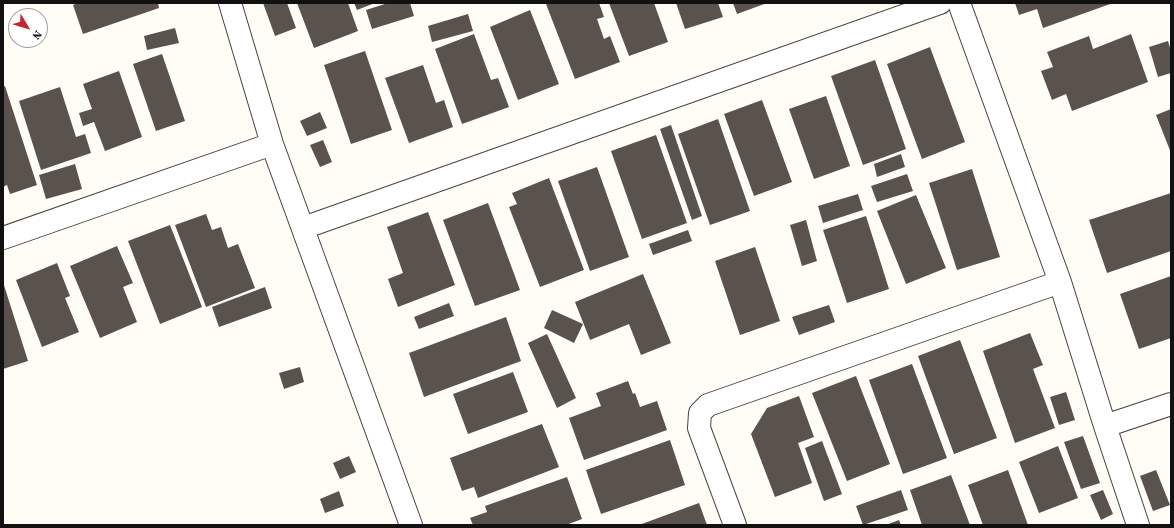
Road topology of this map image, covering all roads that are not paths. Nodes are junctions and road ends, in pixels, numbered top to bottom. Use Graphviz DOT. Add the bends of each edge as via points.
graph roads {
  1 [pos="230,3"];
  2 [pos="940,3"];
  3 [pos="958,3"];
  4 [pos="272,144"];
  5 [pos="303,228"];
  6 [pos="3,238"];
  7 [pos="1060,282"];
  8 [pos="1171,404"];
  9 [pos="1104,426"];
  10 [pos="411,525"];
  11 [pos="735,525"];
  12 [pos="1138,525"];
  1 -- 4 [label="street"];
  2 -- 5 [label="street"];
  3 -- 7 [label="street"];
  4 -- 5 [label="street"];
  4 -- 6 [label="street"];
  5 -- 10 [label="street"];
  7 -- 9 [label="street"];
  7 -- 11 [label="street" via="708,405 700,413 699,428"];
  8 -- 9 [label="street"];
  9 -- 12 [label="street"];
}
